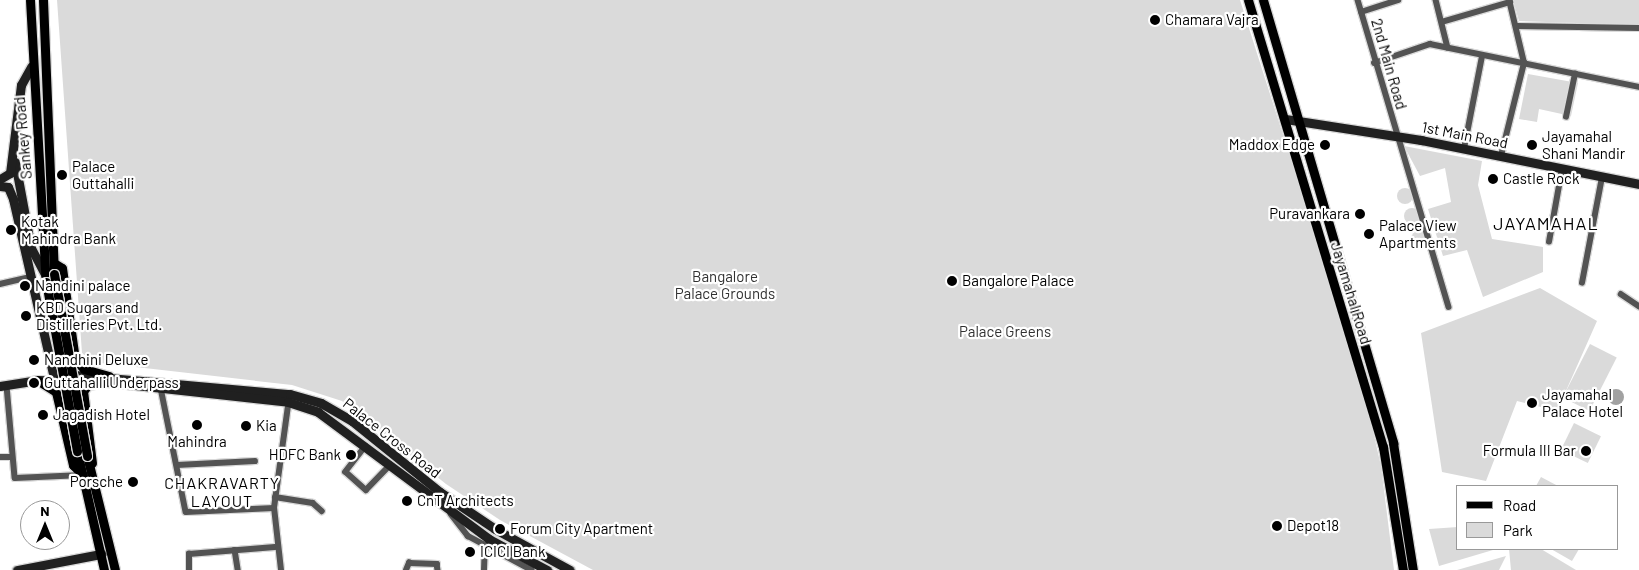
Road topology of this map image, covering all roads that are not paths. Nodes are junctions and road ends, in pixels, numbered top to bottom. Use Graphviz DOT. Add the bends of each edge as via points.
graph roads {
  1 [pos="30,0"];
  2 [pos="43,0"];
  3 [pos="1248,0"];
  4 [pos="1263,0"];
  5 [pos="1358,0"];
  6 [pos="1398,0"];
  7 [pos="1436,0"];
  8 [pos="1510,1"];
  9 [pos="1360,12"];
  10 [pos="1442,22"];
  11 [pos="1517,26"];
  12 [pos="1639,28"];
  13 [pos="1448,48"];
  14 [pos="1482,56"];
  15 [pos="1374,63"];
  16 [pos="1524,64"];
  17 [pos="31,66"];
  18 [pos="1575,74"];
  19 [pos="1639,87"];
  20 [pos="1566,117"];
  21 [pos="1299,119"];
  22 [pos="1285,120"];
  23 [pos="1397,136"];
  24 [pos="1464,149"];
  25 [pos="1501,156"];
  26 [pos="14,158"];
  27 [pos="1562,170"];
  28 [pos="1602,178"];
  29 [pos="0,179"];
  30 [pos="1639,184"];
  31 [pos="0,186"];
  32 [pos="1549,242"];
  33 [pos="54,263"];
  34 [pos="48,276"];
  35 [pos="31,277"];
  36 [pos="1582,283"];
  37 [pos="0,284"];
  38 [pos="1621,294"];
  39 [pos="1639,306"];
  40 [pos="1449,307"];
  41 [pos="72,351"];
  42 [pos="77,378"];
  43 [pos="109,379"];
  44 [pos="37,380"];
  45 [pos="3,386"];
  46 [pos="161,388"];
  47 [pos="289,398"];
  48 [pos="83,410"];
  49 [pos="366,446"];
  50 [pos="0,457"];
  51 [pos="10,457"];
  52 [pos="255,461"];
  53 [pos="177,465"];
  54 [pos="390,465"];
  55 [pos="91,468"];
  56 [pos="83,476"];
  57 [pos="440,492"];
  58 [pos="275,497"];
  59 [pos="433,500"];
  60 [pos="274,508"];
  61 [pos="322,511"];
  62 [pos="450,512"];
  63 [pos="484,545"];
  64 [pos="275,546"];
  65 [pos="235,550"];
  66 [pos="101,554"];
  67 [pos="17,570"];
  68 [pos="104,570"];
  69 [pos="116,570"];
  70 [pos="188,570"];
  71 [pos="238,570"];
  72 [pos="281,570"];
  73 [pos="406,570"];
  74 [pos="438,570"];
  75 [pos="484,570"];
  76 [pos="532,570"];
  77 [pos="547,570"];
  78 [pos="570,570"];
  79 [pos="1403,570"];
  80 [pos="1413,570"];
  1 -- 17 [label="main road, Sankey Road"];
  2 -- 33 [label="main road, Sankey Road"];
  3 -- 22 [label="main road, Jayamahal Road"];
  4 -- 21 [label="main road, Jayamahal Road"];
  5 -- 9 [label="street, 2nd Main Road"];
  6 -- 9 [label="street"];
  7 -- 10 [label="street"];
  8 -- 10 [label="street"];
  8 -- 11 [label="street"];
  9 -- 15 [label="street, 2nd Main Road"];
  10 -- 13 [label="street"];
  11 -- 12 [label="street"];
  11 -- 16 [label="street"];
  13 -- 14 [label="street"];
  13 -- 15 [label="street" via="1430,44"];
  14 -- 16 [label="street"];
  14 -- 24 [label="street"];
  15 -- 23 [label="street, 2nd Main Road"];
  16 -- 18 [label="street"];
  16 -- 25 [label="street"];
  17 -- 26 [label="street" via="21,85"];
  17 -- 34 [label="main road, Sankey Road"];
  18 -- 19 [label="street"];
  18 -- 20 [label="street"];
  21 -- 22 [label="street, 1st Main Road"];
  21 -- 23 [label="street, 1st Main Road"];
  21 -- 80 [label="main road, Jayamahal Road" via="1393,444"];
  22 -- 79 [label="main road, Jayamahal Road" via="1383,447"];
  23 -- 24 [label="street, 1st Main Road"];
  23 -- 40 [label="street, 2nd Main Road"];
  24 -- 25 [label="street, 1st Main Road"];
  25 -- 27 [label="street, 1st Main Road"];
  26 -- 29 [label="street" via="10,173"];
  26 -- 34 [label="street" via="31,248"];
  27 -- 28 [label="street, 1st Main Road"];
  27 -- 32 [label="street"];
  28 -- 30 [label="street, 1st Main Road"];
  28 -- 36 [label="street"];
  31 -- 35 [label="street" via="8,187 13,199"];
  33 -- 34 [label="main road, Sankey Road"];
  33 -- 41 [label="main road" via="62,268"];
  34 -- 55 [label="main road, bridge"];
  34 -- 56 [label="main road, bridge"];
  35 -- 37 [label="street"];
  35 -- 42 [label="street, Palace Cross Road" via="48,368 58,375"];
  38 -- 39 [label="street"];
  41 -- 42 [label="main road"];
  41 -- 43 [label="main road" via="84,368"];
  42 -- 43 [label="street, Palace Cross Road"];
  42 -- 44 [label="street, Palace Cross Road"];
  42 -- 48 [label="main road"];
  43 -- 46 [label="street, Palace Cross Road"];
  43 -- 47 [label="street, Palace Cross Road"];
  43 -- 48 [label="main road" via="88,385"];
  44 -- 45 [label="street, Palace Cross Road"];
  44 -- 56 [label="main road" via="56,392 73,465"];
  45 -- 51 [label="street"];
  46 -- 47 [label="street, Palace Cross Road"];
  46 -- 53 [label="street"];
  47 -- 49 [label="street, Palace Cross Road" via="332,420"];
  47 -- 57 [label="street, Palace Cross Road" via="338,411"];
  47 -- 58 [label="street"];
  48 -- 55 [label="main road"];
  49 -- 54 [label="street, Palace Cross Road"];
  49 -- 54 [label="street" via="346,472 366,490"];
  50 -- 51 [label="street"];
  51 -- 56 [label="street" via="15,478"];
  52 -- 53 [label="street"];
  53 -- 60 [label="street" via="188,513"];
  54 -- 59 [label="street, Palace Cross Road"];
  55 -- 69 [label="main road"];
  56 -- 66 [label="main road"];
  57 -- 59 [label="street"];
  57 -- 78 [label="street, Palace Cross Road" via="495,529"];
  58 -- 60 [label="street"];
  58 -- 61 [label="street" via="313,503"];
  59 -- 62 [label="street, Palace Cross Road"];
  60 -- 64 [label="street"];
  62 -- 63 [label="street" via="468,536"];
  62 -- 77 [label="street, Palace Cross Road"];
  63 -- 75 [label="street"];
  63 -- 76 [label="street"];
  64 -- 65 [label="street"];
  64 -- 72 [label="street"];
  65 -- 70 [label="street" via="189,554"];
  65 -- 71 [label="street"];
  66 -- 67 [label="street"];
  66 -- 68 [label="main road"];
  73 -- 74 [label="street" via="407,564 418,563 437,564"];
}
